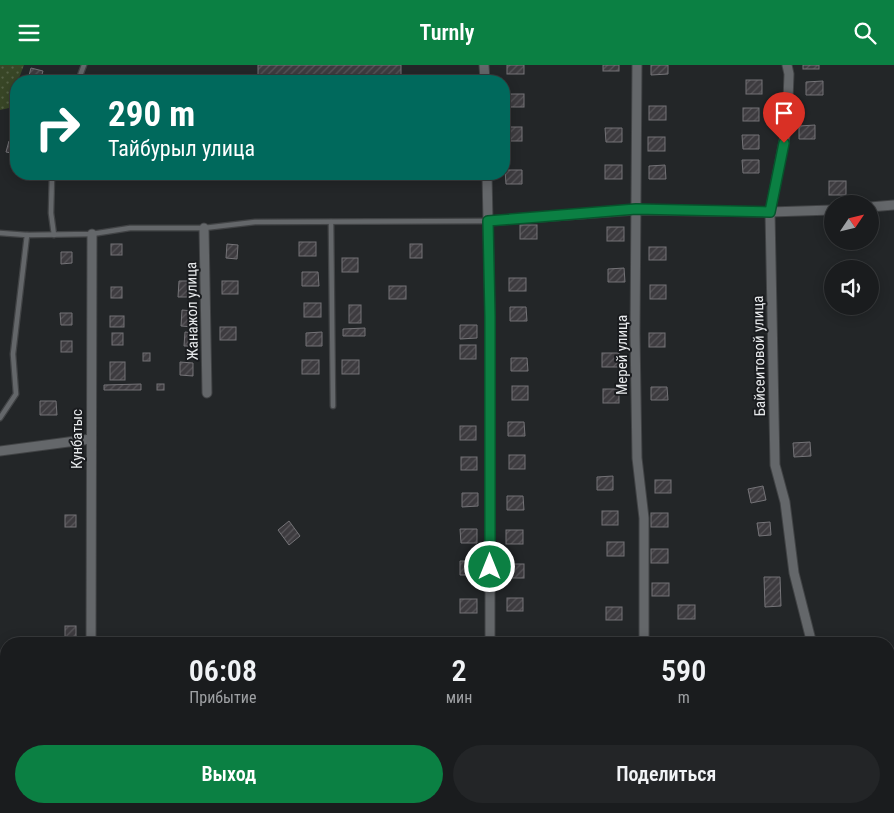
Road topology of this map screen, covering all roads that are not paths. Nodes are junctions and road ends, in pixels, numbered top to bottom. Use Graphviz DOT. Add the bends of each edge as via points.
graph roads {
  1 [pos="637,65"];
  2 [pos="787,65"];
  3 [pos="52,180"];
  4 [pos="487,180"];
  5 [pos="894,205"];
  6 [pos="879,206"];
  7 [pos="636,209"];
  8 [pos="824,210"];
  9 [pos="770,212"];
  10 [pos="488,221"];
  11 [pos="330,222"];
  12 [pos="204,228"];
  13 [pos="0,233"];
  14 [pos="92,234"];
  15 [pos="27,235"];
  16 [pos="54,235"];
  17 [pos="208,393"];
  18 [pos="333,406"];
  19 [pos="0,418"];
  20 [pos="91,439"];
  21 [pos="0,451"];
  22 [pos="91,637"];
  23 [pos="490,637"];
  24 [pos="644,637"];
  25 [pos="810,637"];
  1 -- 7 [label="street, Мерей улица"];
  2 -- 9 [label="street, Байсеитовой улица" via="787,126"];
  3 -- 16 [label="lane"];
  4 -- 10 [label="street"];
  5 -- 6 [label="street"];
  7 -- 9 [label="street"];
  7 -- 10 [label="street"];
  7 -- 24 [label="street, Мерей улица" via="637,458 644,518"];
  8 -- 9 [label="street"];
  9 -- 25 [label="street, Байсеитовой улица" via="775,465 785,502 794,573"];
  10 -- 11 [label="lane"];
  10 -- 23 [label="street"];
  11 -- 12 [label="lane" via="255,222"];
  11 -- 18 [label="lane"];
  12 -- 14 [label="lane" via="130,228"];
  12 -- 17 [label="street, Жанажол улица"];
  13 -- 15 [label="lane"];
  14 -- 16 [label="lane"];
  14 -- 20 [label="street, Кунбатыс"];
  15 -- 16 [label="lane"];
  15 -- 19 [label="lane" via="13,354 16,394"];
  20 -- 21 [label="street"];
  20 -- 22 [label="street, Кунбатыс"];
}
